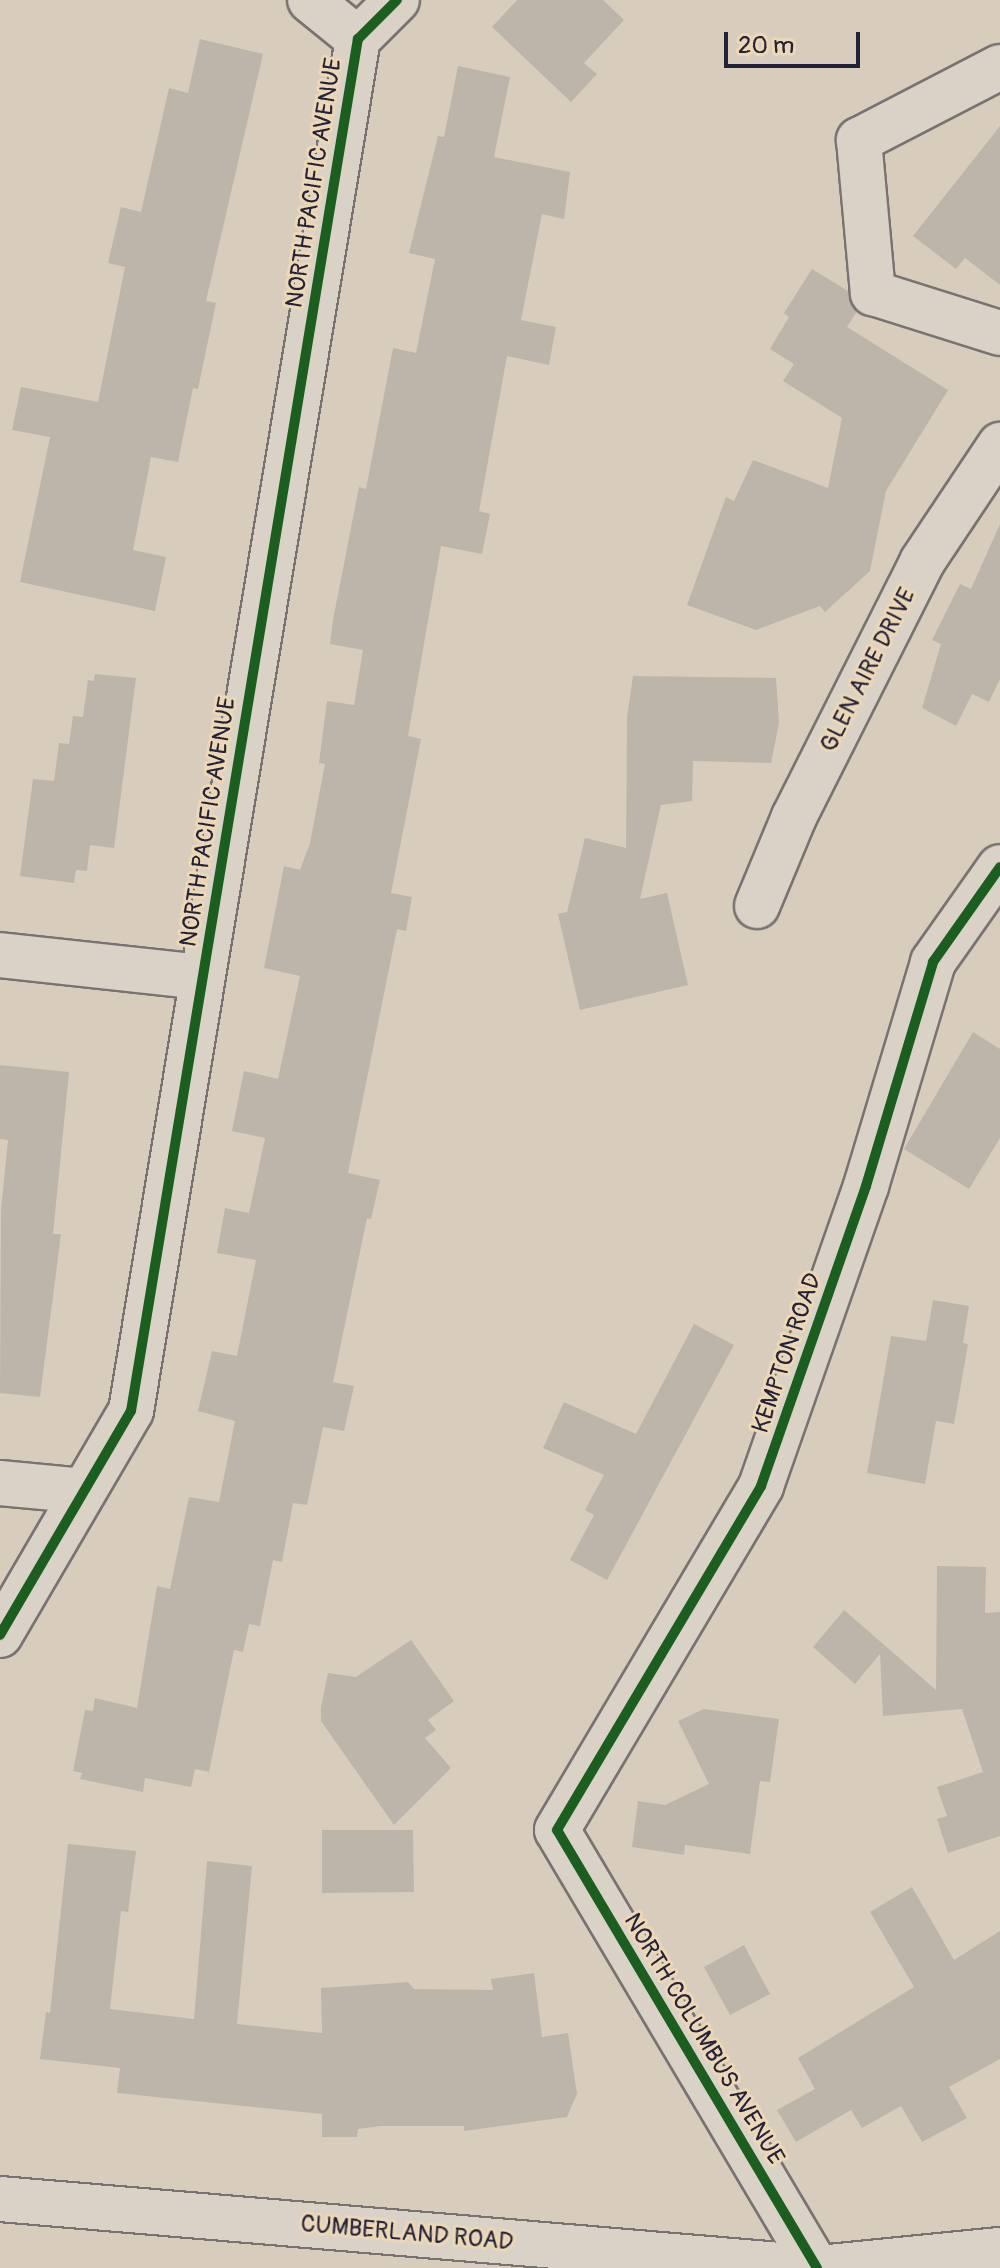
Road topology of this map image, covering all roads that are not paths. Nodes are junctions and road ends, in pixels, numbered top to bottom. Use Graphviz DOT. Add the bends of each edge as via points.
graph roads {
  1 [pos="310,0"];
  2 [pos="397,0"];
  3 [pos="358,39"];
  4 [pos="1000,67"];
  5 [pos="1000,333"];
  6 [pos="1000,445"];
  7 [pos="1000,867"];
  8 [pos="757,906"];
  9 [pos="0,955"];
  10 [pos="202,977"];
  11 [pos="0,1483"];
  12 [pos="84,1491"];
  13 [pos="0,1635"];
  14 [pos="557,1830"];
  15 [pos="0,2199"];
  16 [pos="1000,2250"];
  17 [pos="817,2268"];
  1 -- 3 [label="street"];
  2 -- 3 [label="street, NORTH PACIFIC AVENUE"];
  3 -- 10 [label="street, NORTH PACIFIC AVENUE"];
  4 -- 5 [label="street" via="859,140 873,293"];
  6 -- 8 [label="street, GLEN AIRE DRIVE" via="922,562 794,817"];
  7 -- 14 [label="street, KEMPTON ROAD" via="933,962 866,1186 761,1486"];
  9 -- 10 [label="street"];
  10 -- 12 [label="street, NORTH PACIFIC AVENUE" via="131,1411"];
  11 -- 12 [label="street"];
  12 -- 13 [label="street, NORTH PACIFIC AVENUE"];
  14 -- 17 [label="street, NORTH COLUMBUS AVENUE"];
  15 -- 17 [label="street, CUMBERLAND ROAD"];
  16 -- 17 [label="street, CUMBERLAND ROAD"];
}
